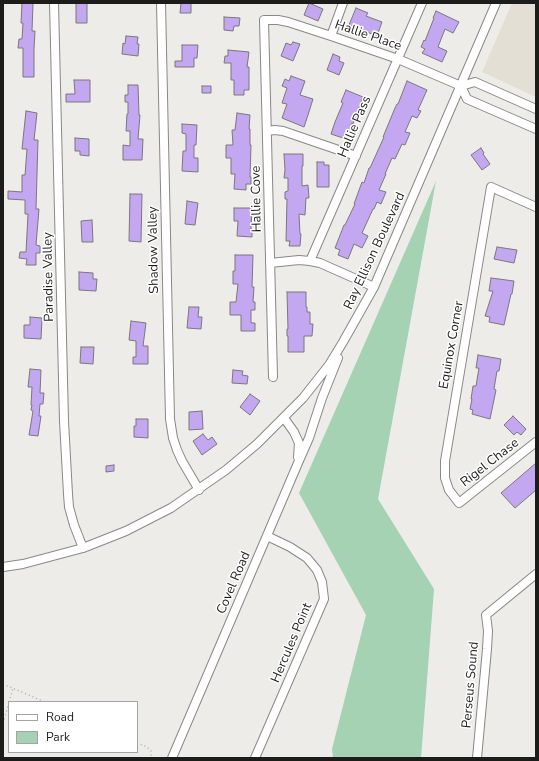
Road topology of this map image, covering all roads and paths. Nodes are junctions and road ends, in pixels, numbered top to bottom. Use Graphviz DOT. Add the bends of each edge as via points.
graph roads {
  1 [pos="54,3"];
  2 [pos="161,3"];
  3 [pos="343,3"];
  4 [pos="422,3"];
  5 [pos="496,3"];
  6 [pos="264,20"];
  7 [pos="331,36"];
  8 [pos="398,59"];
  9 [pos="460,86"];
  10 [pos="536,109"];
  11 [pos="536,129"];
  12 [pos="267,131"];
  13 [pos="356,156"];
  14 [pos="536,207"];
  15 [pos="310,261"];
  16 [pos="270,263"];
  17 [pos="374,287"];
  18 [pos="343,342"];
  19 [pos="273,377"];
  20 [pos="284,418"];
  21 [pos="536,442"];
  22 [pos="298,463"];
  23 [pos="199,490"];
  24 [pos="459,503"];
  25 [pos="267,536"];
  26 [pos="83,548"];
  27 [pos="3,567"];
  28 [pos="536,574"];
  29 [pos="3,684"];
  30 [pos="13,688"];
  31 [pos="9,701"];
  32 [pos="43,701"];
  33 [pos="8,706"];
  34 [pos="3,724"];
  35 [pos="138,742"];
  36 [pos="151,758"];
  37 [pos="172,758"];
  38 [pos="255,758"];
  39 [pos="477,758"];
  1 -- 26 [label="street, Paradise Valley" via="67,480 69,507"];
  2 -- 23 [label="street, Shadow Valley" via="170,419 177,450"];
  3 -- 7 [label="street"];
  4 -- 8 [label="street, Hallie Pass"];
  5 -- 9 [label="street, Ray Ellison Boulevard"];
  6 -- 7 [label="street, Hallie Place" via="283,21"];
  6 -- 12 [label="street, Hallie Cove"];
  7 -- 8 [label="street, Hallie Place"];
  8 -- 9 [label="street, Hallie Place"];
  8 -- 13 [label="street, Hallie Pass"];
  9 -- 10 [label="street" via="475,82"];
  9 -- 11 [label="street" via="467,99"];
  9 -- 17 [label="street, Ray Ellison Boulevard"];
  12 -- 13 [label="street" via="283,131"];
  12 -- 16 [label="street, Hallie Cove"];
  13 -- 15 [label="street, Hallie Pass"];
  14 -- 24 [label="street, Equinox Corner" via="491,187 444,461 449,490"];
  15 -- 16 [label="street"];
  15 -- 17 [label="street"];
  16 -- 19 [label="street, Hallie Cove"];
  17 -- 18 [label="street, Ray Ellison Boulevard"];
  18 -- 20 [label="street, Ray Ellison Boulevard" via="318,380"];
  18 -- 22 [label="street"];
  20 -- 22 [label="street, Covel Road" via="298,443"];
  20 -- 23 [label="street, Ray Ellison Boulevard" via="257,444"];
  21 -- 24 [label="street, Rigel Chase"];
  22 -- 25 [label="street, Covel Road"];
  23 -- 26 [label="street, Ray Ellison Boulevard" via="139,525"];
  25 -- 37 [label="street, Covel Road"];
  25 -- 38 [label="street, Hercules Point" via="307,558 317,570 322,582 324,599"];
  26 -- 27 [label="street, Ray Ellison Boulevard"];
  28 -- 39 [label="street, Perseus Sound" via="486,614 488,648"];
  29 -- 30 [label="path"];
  30 -- 31 [label="path"];
  30 -- 32 [label="path"];
  33 -- 34 [label="path"];
  35 -- 36 [label="path" via="152,751"];
}
